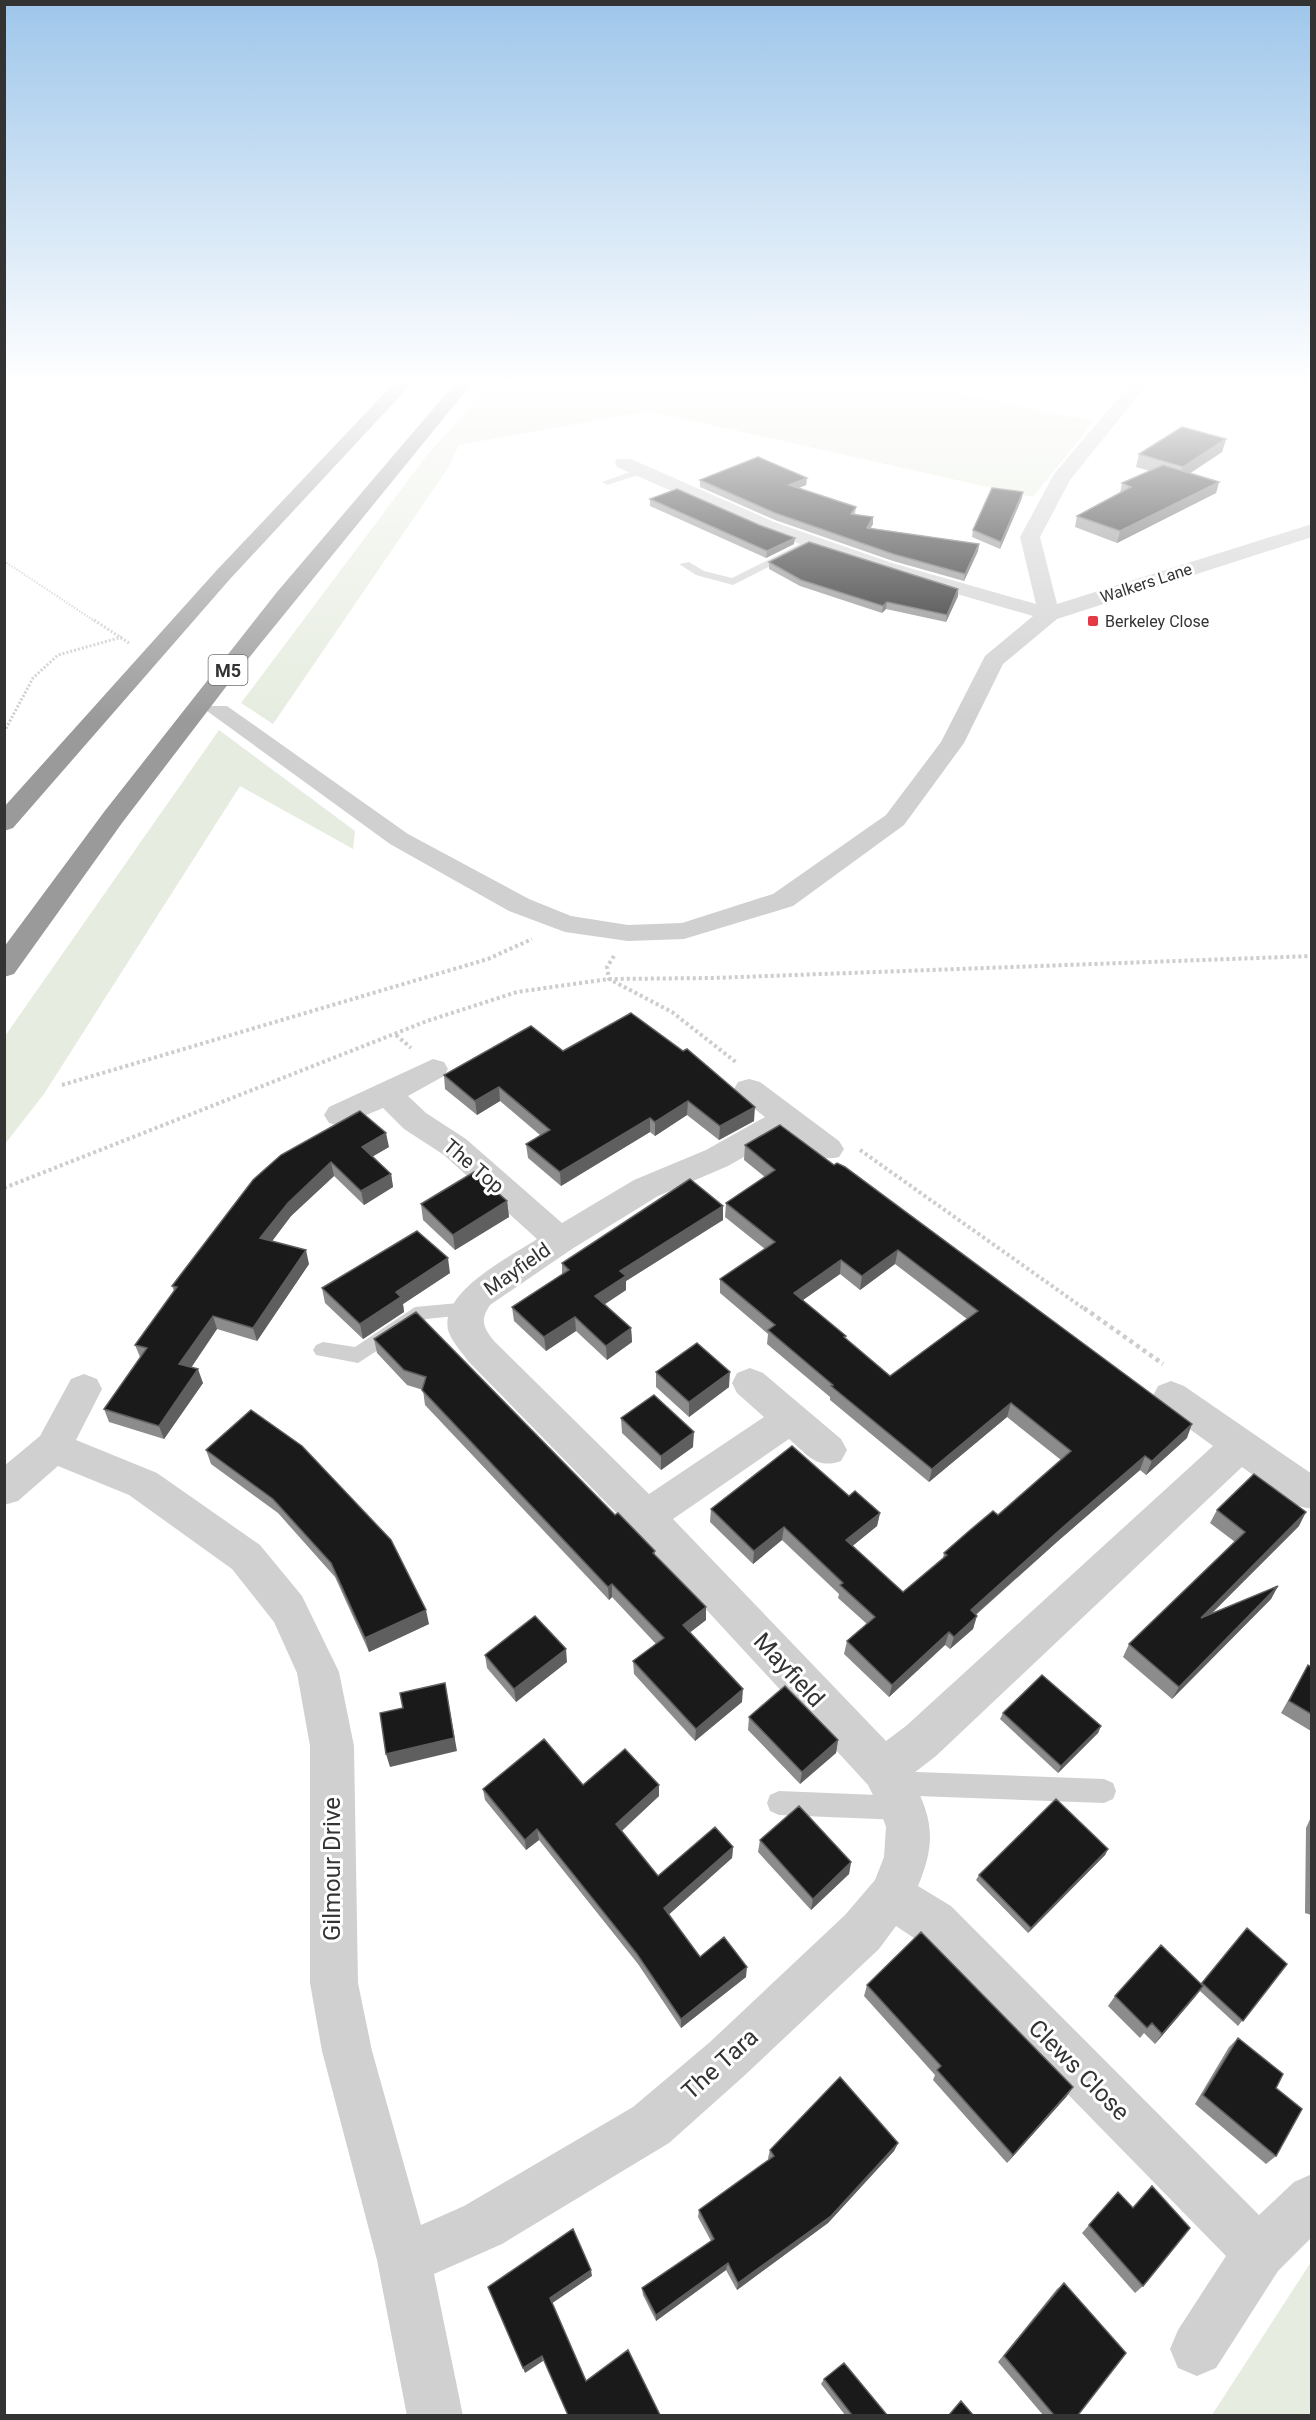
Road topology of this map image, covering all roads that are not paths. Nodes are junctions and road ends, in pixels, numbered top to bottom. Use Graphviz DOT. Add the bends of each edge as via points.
graph roads {
  1 [pos="298,495"];
  2 [pos="368,495"];
  3 [pos="696,495"];
  4 [pos="1052,495"];
  5 [pos="1311,530"];
  6 [pos="810,542"];
  7 [pos="685,564"];
  8 [pos="1049,614"];
  9 [pos="219,711"];
  10 [pos="4,823"];
  11 [pos="4,968"];
  12 [pos="433,1069"];
  13 [pos="749,1089"];
  14 [pos="387,1094"];
  15 [pos="340,1114"];
  16 [pos="787,1118"];
  17 [pos="828,1149"];
  18 [pos="560,1240"];
  19 [pos="469,1309"];
  20 [pos="323,1350"];
  21 [pos="750,1383"];
  22 [pos="84,1389"];
  23 [pos="1171,1396"];
  24 [pos="789,1419"];
  25 [pos="1239,1446"];
  26 [pos="53,1447"];
  27 [pos="828,1450"];
  28 [pos="4,1489"];
  29 [pos="1308,1492"];
  30 [pos="646,1518"];
  31 [pos="892,1787"];
  32 [pos="1104,1791"];
  33 [pos="779,1803"];
  34 [pos="891,1896"];
  35 [pos="1311,2200"];
  36 [pos="1259,2252"];
  37 [pos="404,2260"];
  38 [pos="1197,2349"];
  39 [pos="435,2415"];
  1 -- 10 [label="highway" via="222,575"];
  2 -- 11 [label="highway, M5" via="120,807"];
  3 -- 6 [label="street"];
  4 -- 8 [label="street" via="1030,537"];
  5 -- 8 [label="street, Walkers Lane"];
  6 -- 7 [label="lane" via="733,582 700,573"];
  6 -- 8 [label="street"];
  8 -- 9 [label="street" via="993,661 952,743 895,820 783,900 684,931 628,933 565,924 519,905 399,839"];
  12 -- 14 [label="street"];
  13 -- 16 [label="street"];
  14 -- 15 [label="street"];
  14 -- 18 [label="street, The Top" via="415,1121 455,1147"];
  16 -- 17 [label="street"];
  16 -- 18 [label="street, Mayfield" via="717,1158 646,1188"];
  18 -- 19 [label="street, Mayfield" via="478,1296"];
  19 -- 20 [label="lane" via="422,1312 358,1355"];
  19 -- 30 [label="street, Mayfield" via="465,1314 466,1331 481,1351"];
  21 -- 24 [label="street"];
  22 -- 26 [label="street"];
  23 -- 25 [label="street"];
  24 -- 27 [label="street"];
  24 -- 30 [label="street"];
  25 -- 29 [label="street"];
  25 -- 31 [label="street" via="921,1742"];
  26 -- 28 [label="street"];
  26 -- 37 [label="street, Gilmour Drive" via="143,1484 246,1557 288,1609 318,1672 332,1746 334,1983 347,2051"];
  30 -- 31 [label="street, Mayfield"];
  31 -- 32 [label="lane"];
  31 -- 33 [label="lane"];
  31 -- 34 [label="street, The Tara" via="908,1827 907,1858"];
  34 -- 36 [label="street, Clews Close" via="934,1923"];
  34 -- 37 [label="street, The Tara" via="862,1932 651,2126 483,2225"];
  35 -- 36 [label="street"];
  36 -- 38 [label="street"];
  37 -- 39 [label="street, Gilmour Drive"];
}
